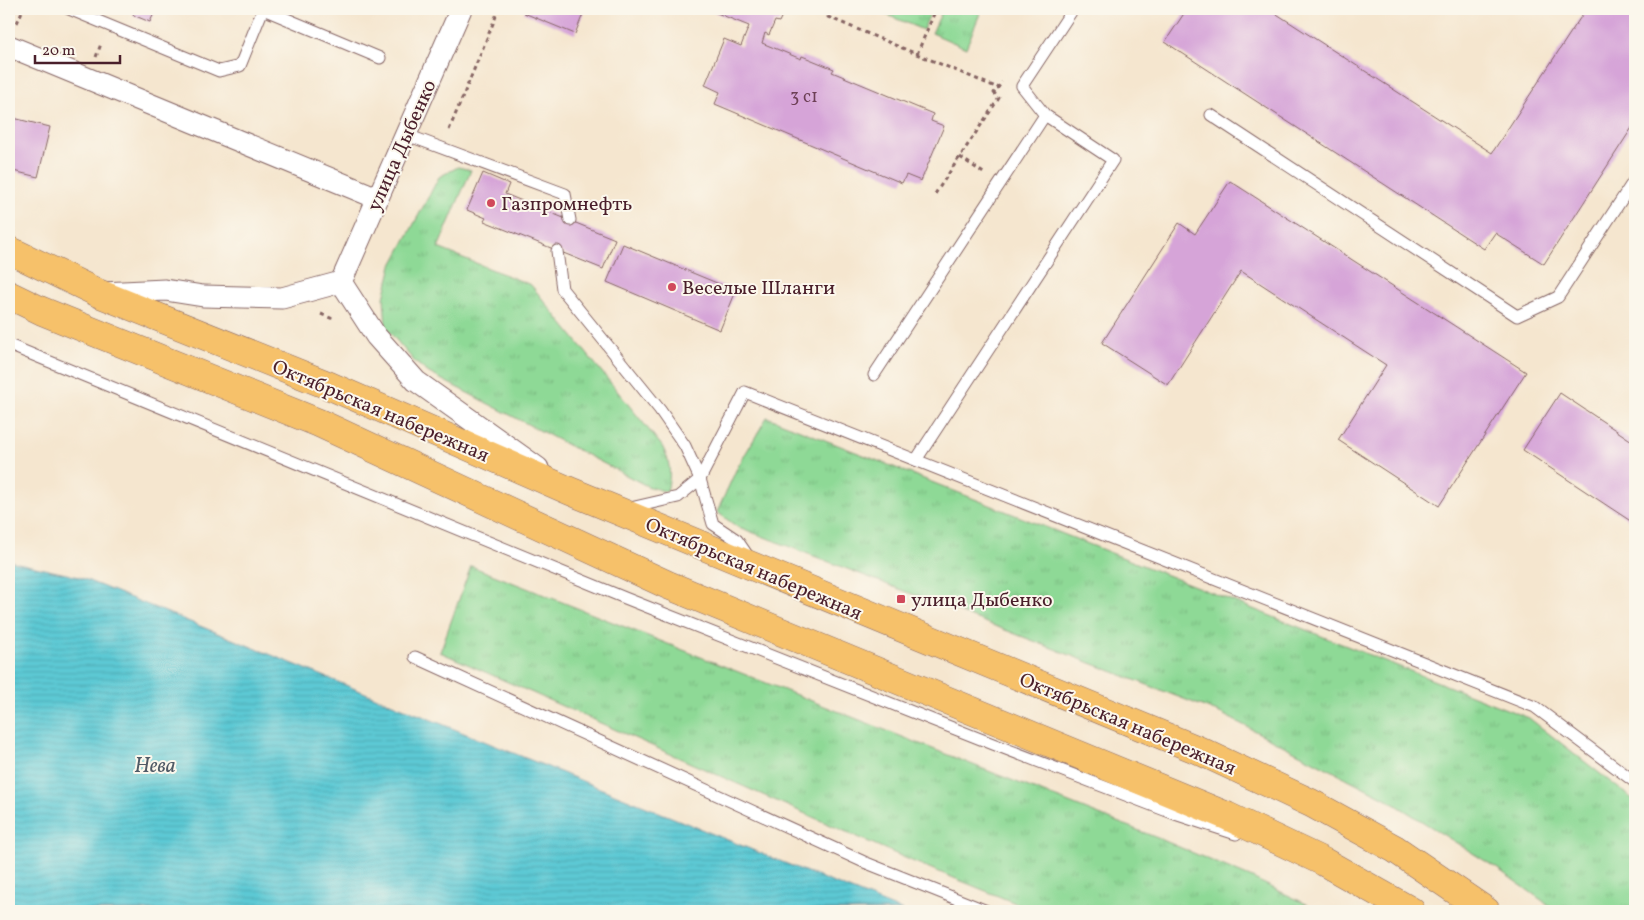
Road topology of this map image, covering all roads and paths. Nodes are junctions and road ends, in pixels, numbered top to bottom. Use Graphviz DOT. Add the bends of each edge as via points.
graph roads {
  1 [pos="23,9"];
  2 [pos="69,9"];
  3 [pos="263,9"];
  4 [pos="461,9"];
  5 [pos="499,9"];
  6 [pos="831,9"];
  7 [pos="936,9"];
  8 [pos="1073,9"];
  9 [pos="16,26"];
  10 [pos="9,46"];
  11 [pos="917,54"];
  12 [pos="380,58"];
  13 [pos="1045,115"];
  14 [pos="1211,115"];
  15 [pos="407,135"];
  16 [pos="442,147"];
  17 [pos="960,157"];
  18 [pos="1635,178"];
  19 [pos="1000,184"];
  20 [pos="935,194"];
  21 [pos="377,198"];
  22 [pos="570,220"];
  23 [pos="9,250"];
  24 [pos="557,251"];
  25 [pos="341,282"];
  26 [pos="98,293"];
  27 [pos="9,295"];
  28 [pos="282,298"];
  29 [pos="340,322"];
  30 [pos="10,344"];
  31 [pos="874,375"];
  32 [pos="916,460"];
  33 [pos="700,479"];
  34 [pos="570,491"];
  35 [pos="617,511"];
  36 [pos="756,569"];
  37 [pos="415,657"];
  38 [pos="1635,782"];
  39 [pos="1324,862"];
  40 [pos="987,911"];
  41 [pos="1410,911"];
  42 [pos="1486,911"];
  1 -- 9 [label="path"];
  2 -- 3 [label="lane" via="219,71 240,66"];
  3 -- 12 [label="lane"];
  4 -- 15 [label="street, улица Дыбенко"];
  5 -- 16 [label="path"];
  6 -- 11 [label="path" via="828,17"];
  7 -- 11 [label="path"];
  8 -- 13 [label="lane" via="1022,86"];
  10 -- 21 [label="street"];
  11 -- 17 [label="path" via="998,88 994,93 999,98"];
  13 -- 19 [label="lane"];
  13 -- 32 [label="lane" via="1113,160"];
  14 -- 18 [label="lane" via="1517,316 1558,298"];
  15 -- 16 [label="lane"];
  15 -- 21 [label="street, улица Дыбенко"];
  16 -- 22 [label="lane" via="565,194"];
  17 -- 19 [label="path"];
  17 -- 20 [label="path"];
  19 -- 31 [label="lane"];
  21 -- 25 [label="street, улица Дыбенко"];
  23 -- 26 [label="main road, Октябрьская набережная"];
  24 -- 33 [label="lane" via="562,289 660,410 684,446"];
  25 -- 28 [label="street"];
  25 -- 34 [label="street" via="376,336 416,382"];
  26 -- 28 [label="street" via="165,290 203,296"];
  26 -- 34 [label="main road, Октябрьская набережная" via="330,386"];
  27 -- 39 [label="main road, Октябрьская набережная" via="319,423 668,585 1227,816"];
  28 -- 29 [label="path"];
  30 -- 39 [label="lane" via="625,598 1002,747 1175,814"];
  32 -- 33 [label="lane" via="745,392"];
  32 -- 38 [label="lane" via="1535,706"];
  33 -- 35 [label="lane" via="678,497"];
  33 -- 36 [label="lane" via="713,524 737,540"];
  34 -- 35 [label="main road, Октябрьская набережная"];
  35 -- 36 [label="main road, Октябрьская набережная"];
  36 -- 42 [label="main road, Октябрьская набережная" via="1198,750 1294,794 1395,849"];
  37 -- 40 [label="lane" via="864,862"];
  39 -- 41 [label="main road, Октябрьская набережная"];
}
